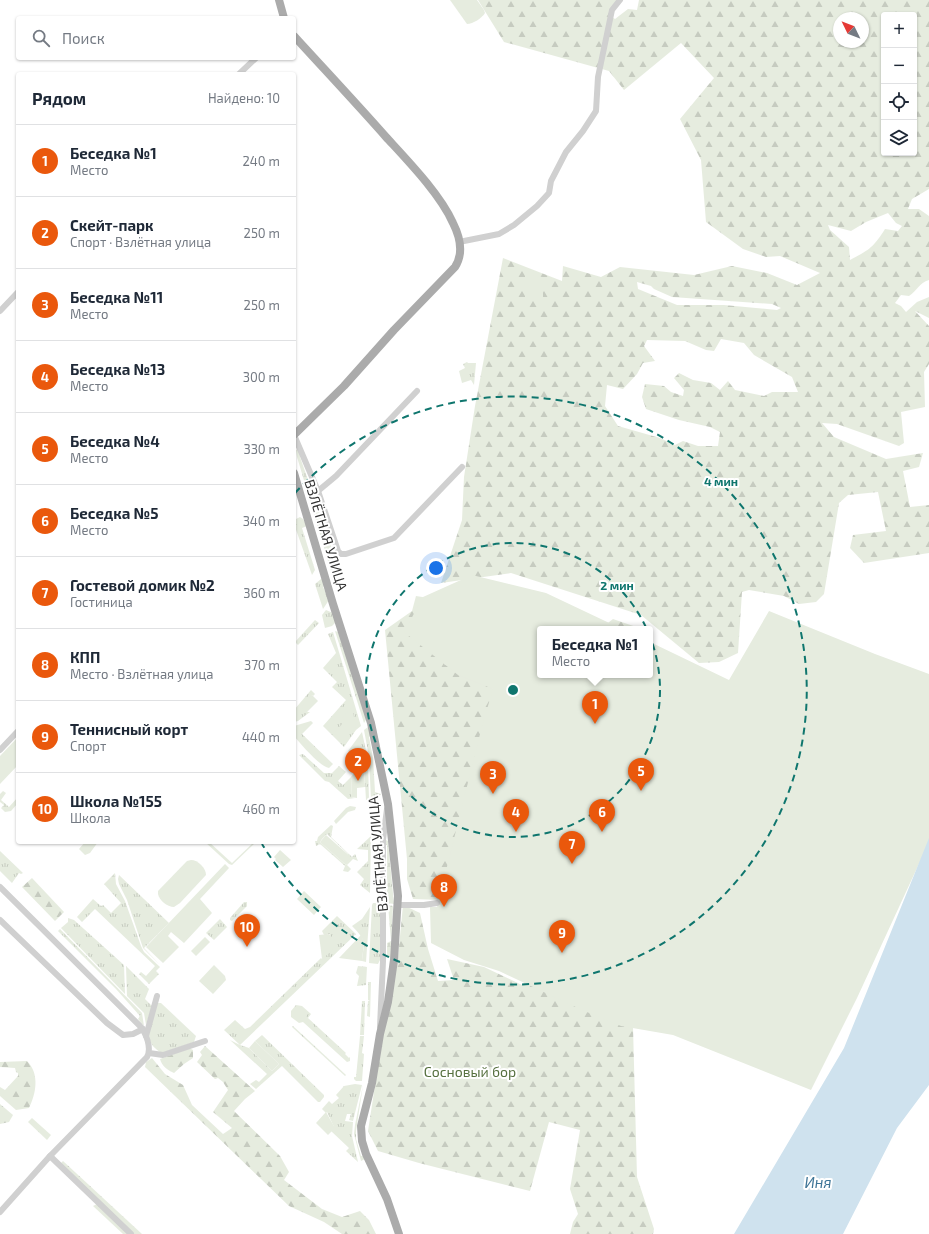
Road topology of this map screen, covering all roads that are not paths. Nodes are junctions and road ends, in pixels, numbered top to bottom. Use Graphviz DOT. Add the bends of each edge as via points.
graph roads {
  1 [pos="279,0"];
  2 [pos="620,0"];
  3 [pos="283,16"];
  4 [pos="296,38"];
  5 [pos="254,60"];
  6 [pos="241,72"];
  7 [pos="460,242"];
  8 [pos="16,294"];
  9 [pos="0,311"];
  10 [pos="417,391"];
  11 [pos="296,433"];
  12 [pos="296,440"];
  13 [pos="462,467"];
  14 [pos="296,480"];
  15 [pos="318,491"];
  16 [pos="16,733"];
  17 [pos="0,750"];
  18 [pos="388,804"];
  19 [pos="0,887"];
  20 [pos="437,903"];
  21 [pos="398,905"];
  22 [pos="0,920"];
  23 [pos="157,996"];
  24 [pos="143,1029"];
  25 [pos="380,1034"];
  26 [pos="146,1036"];
  27 [pos="205,1041"];
  28 [pos="149,1053"];
  29 [pos="50,1156"];
  30 [pos="0,1212"];
  31 [pos="131,1234"];
  32 [pos="399,1234"];
  1 -- 3 [label="main road"];
  2 -- 7 [label="street" via="612,10 598,77 596,111 566,152 551,181 550,193 514,225 498,234"];
  4 -- 7 [label="main road" via="402,154 434,193 450,217"];
  5 -- 6 [label="street"];
  7 -- 11 [label="main road" via="460,256 455,267 344,386"];
  8 -- 9 [label="street"];
  10 -- 15 [label="street" via="336,476"];
  12 -- 15 [label="street"];
  13 -- 15 [label="street" via="394,538 346,554 341,554 338,550"];
  14 -- 18 [label="main road, ВЗЛЁТНАЯ УЛИЦА" via="371,723"];
  16 -- 17 [label="street"];
  18 -- 21 [label="main road, ВЗЛЁТНАЯ УЛИЦА"];
  18 -- 25 [label="street" via="383,840"];
  19 -- 24 [label="street"];
  20 -- 21 [label="street"];
  21 -- 25 [label="main road, ВЗЛЁТНАЯ УЛИЦА" via="394,960"];
  22 -- 24 [label="street" via="107,1024 124,1035"];
  23 -- 26 [label="street"];
  24 -- 26 [label="street"];
  25 -- 32 [label="main road, ВЗЛЁТНАЯ УЛИЦА" via="361,1133 366,1154 387,1199"];
  26 -- 28 [label="street"];
  27 -- 28 [label="street" via="162,1055"];
  28 -- 29 [label="street"];
  29 -- 30 [label="street"];
  29 -- 31 [label="street"];
}
